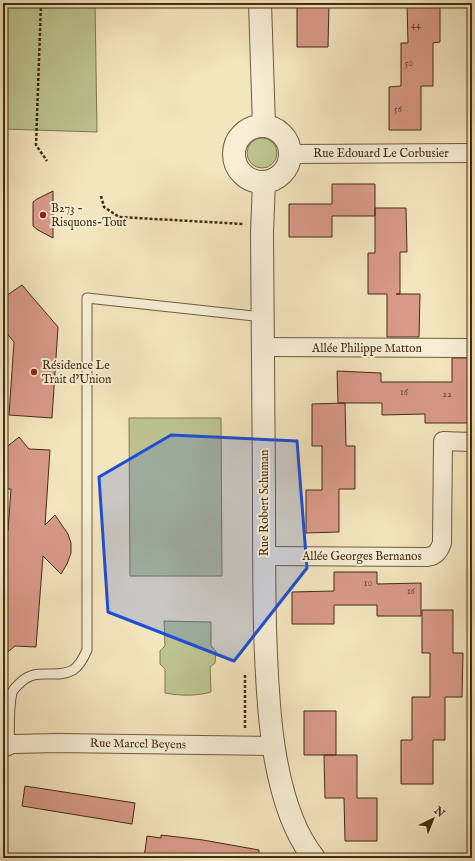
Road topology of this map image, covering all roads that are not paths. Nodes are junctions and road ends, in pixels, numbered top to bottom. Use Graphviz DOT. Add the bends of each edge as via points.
graph roads {
  1 [pos="260,3"];
  2 [pos="264,126"];
  3 [pos="472,153"];
  4 [pos="290,154"];
  5 [pos="264,182"];
  6 [pos="263,317"];
  7 [pos="263,347"];
  8 [pos="472,348"];
  9 [pos="472,442"];
  10 [pos="264,556"];
  11 [pos="274,746"];
  12 [pos="6,747"];
  13 [pos="292,822"];
  14 [pos="300,858"];
  15 [pos="314,858"];
  1 -- 2 [label="street"];
  2 -- 4 [label="street" via="281,133"];
  2 -- 5 [label="street" via="255,127 243,134 234,154 243,174 255,181"];
  3 -- 4 [label="street, Rue Edouard Le Corbusier"];
  4 -- 5 [label="street" via="284,171"];
  5 -- 6 [label="street, Rue Robert Schuman"];
  6 -- 7 [label="street, Rue Robert Schuman"];
  6 -- 12 [label="lane" via="87,298 87,650 73,670 32,675 13,691"];
  7 -- 8 [label="street, Allée Philippe Matton"];
  7 -- 10 [label="street, Rue Robert Schuman"];
  9 -- 10 [label="street, Allée Georges Bernanos" via="443,441 442,543 435,555"];
  10 -- 11 [label="street, Rue Robert Schuman" via="266,654"];
  11 -- 12 [label="street, Rue Marcel Beyens" via="58,743 14,744"];
  11 -- 13 [label="street, Rue Robert Schuman"];
  13 -- 14 [label="street, Rue Robert Schuman"];
  13 -- 15 [label="street, Rue Robert Schuman" via="300,839"];
}
